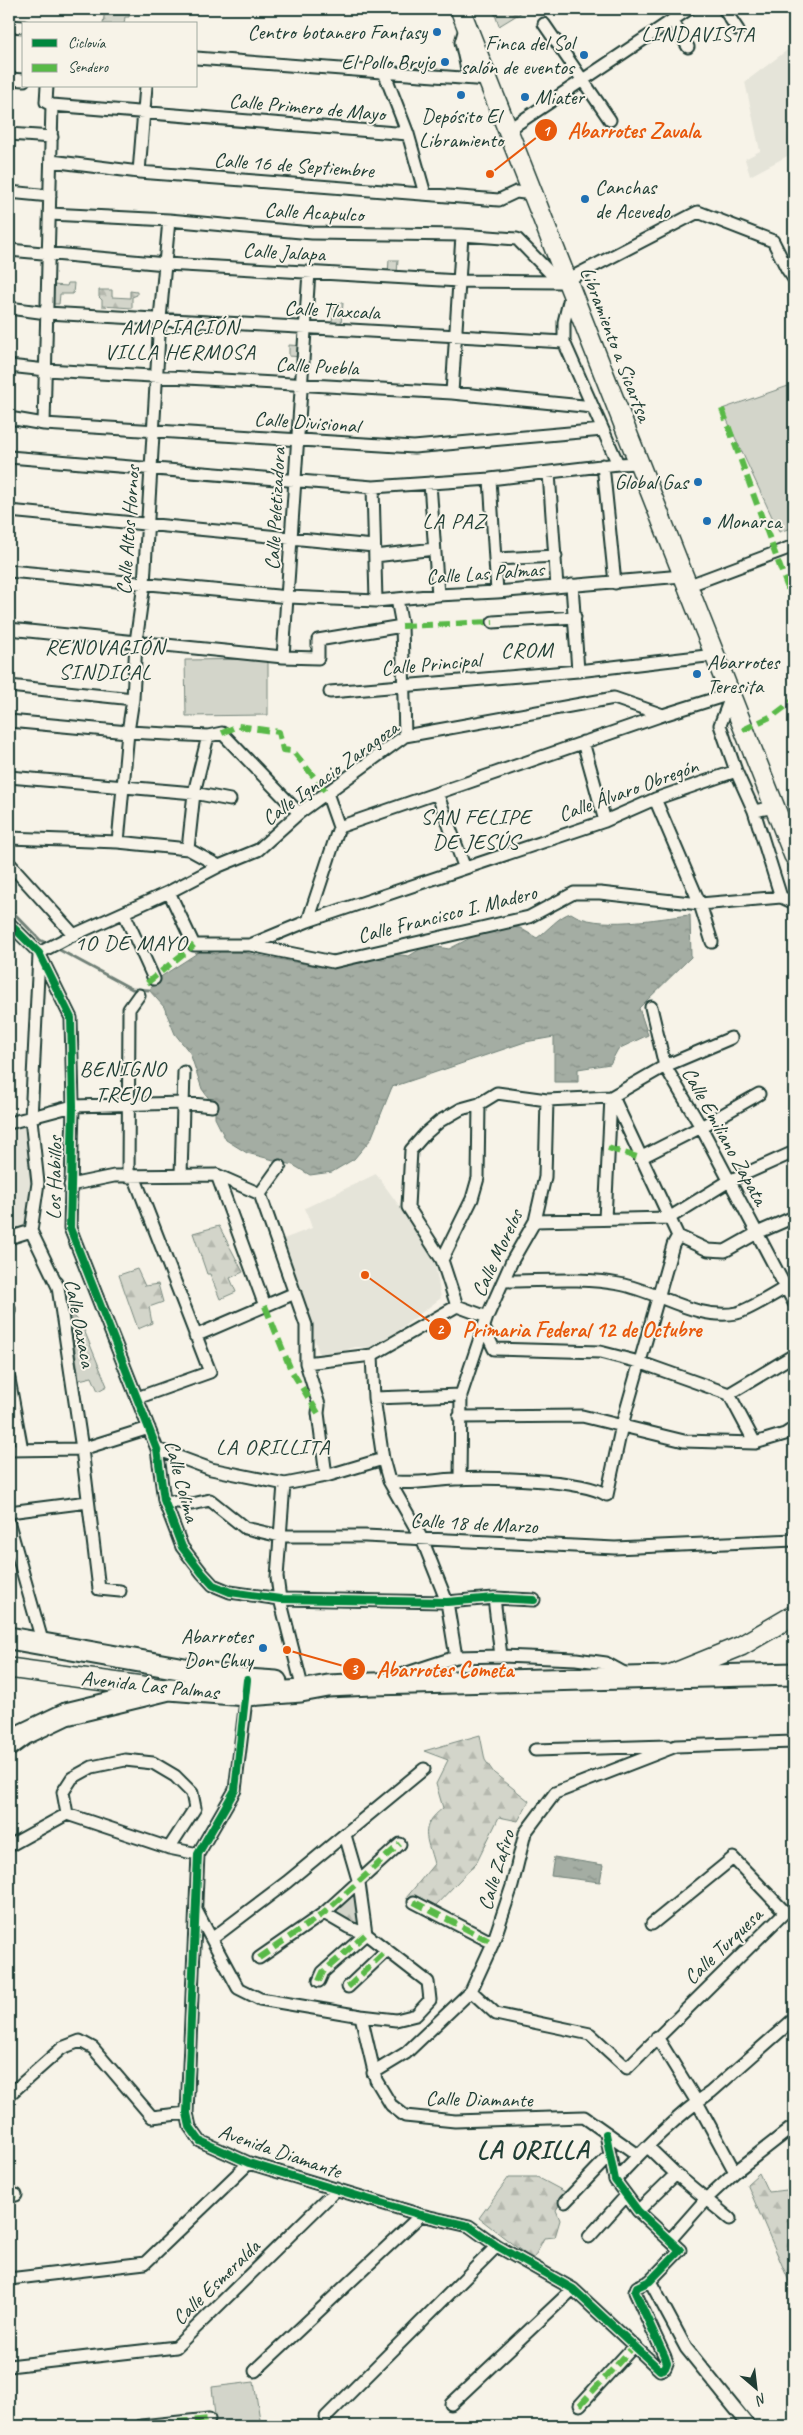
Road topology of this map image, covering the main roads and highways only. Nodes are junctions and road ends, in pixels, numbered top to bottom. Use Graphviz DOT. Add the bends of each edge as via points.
graph roads {
  1 [pos="463,16"];
  2 [pos="794,856"];
  3 [pos="794,1615"];
  4 [pos="9,1638"];
  5 [pos="9,1668"];
  6 [pos="794,1674"];
  7 [pos="665,1677"];
  8 [pos="247,1687"];
  9 [pos="169,1690"];
  10 [pos="9,1745"];
  1 -- 2 [label="main road, Libramiento a Sicartsa"];
  3 -- 7 [label="main road" via="741,1646"];
  4 -- 8 [label="highway, Avenida Las Palmas"];
  5 -- 9 [label="main road, Avenida Las Palmas"];
  6 -- 7 [label="highway, Avenida Las Palmas"];
  7 -- 8 [label="highway, Avenida Las Palmas"];
  8 -- 9 [label="highway, Avenida Las Palmas"];
  9 -- 10 [label="highway" via="66,1714"];
}
